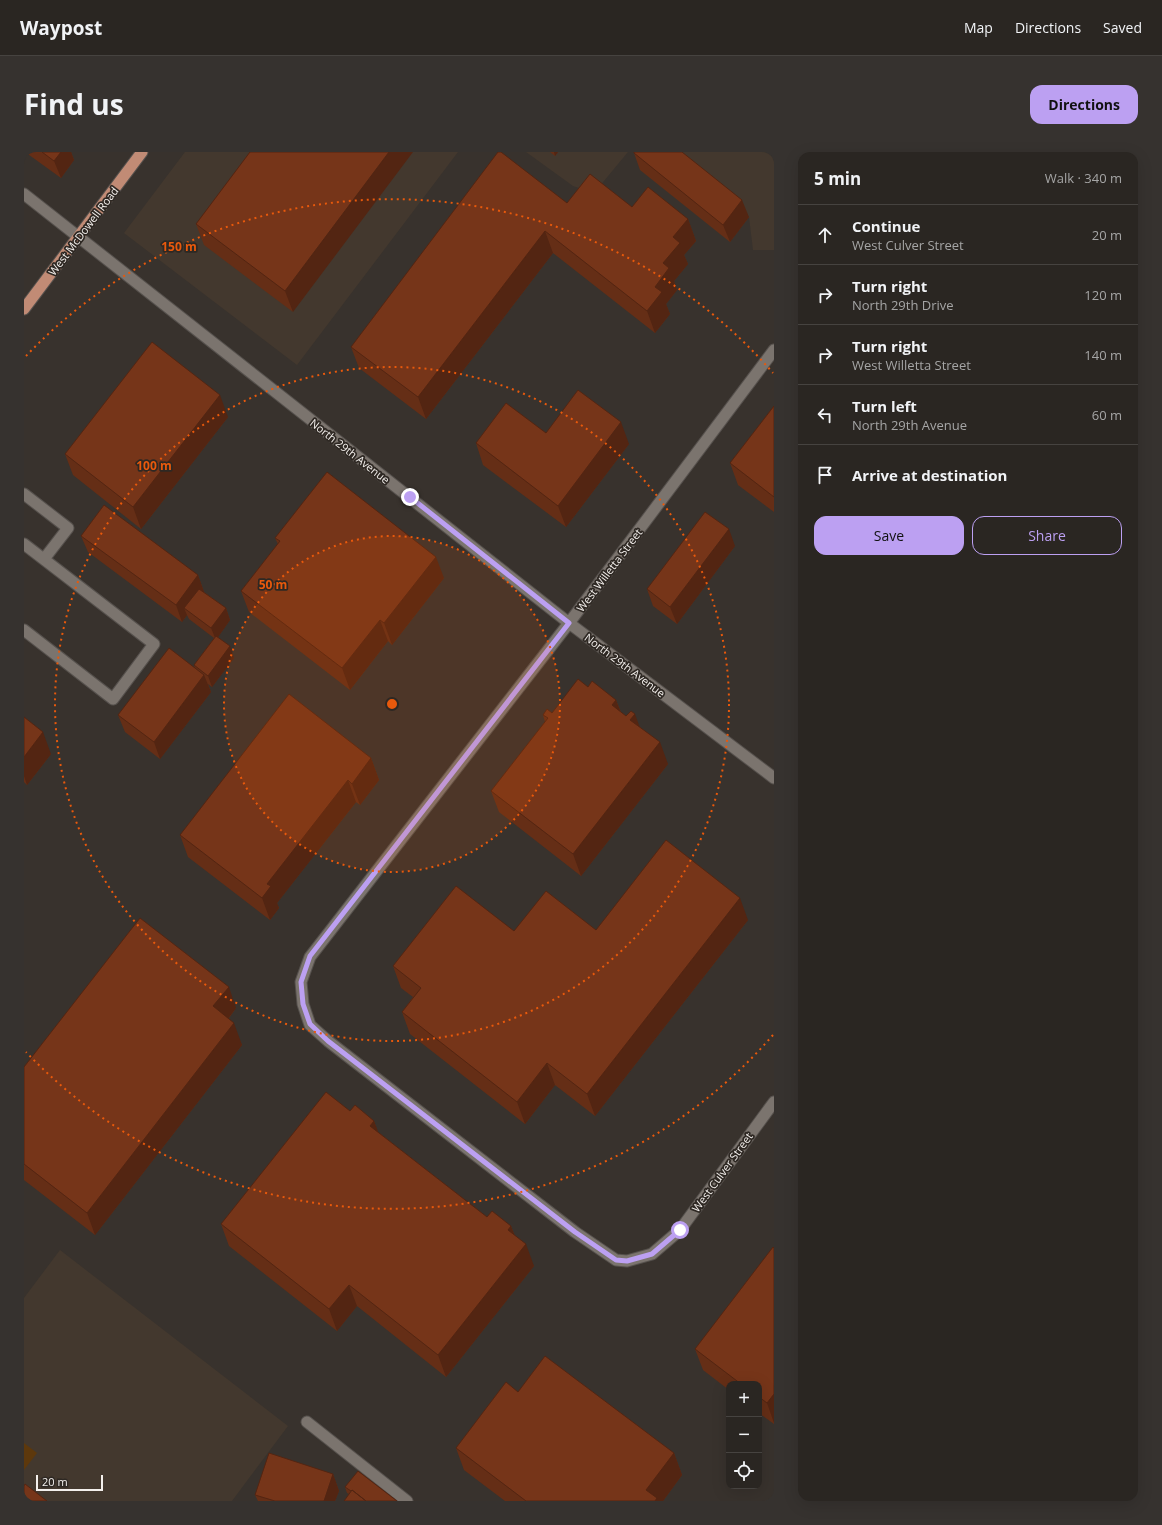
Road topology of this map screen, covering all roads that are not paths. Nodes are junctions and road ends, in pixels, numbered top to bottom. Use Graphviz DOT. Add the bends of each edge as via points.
graph roads {
  1 [pos="142,152"];
  2 [pos="24,194"];
  3 [pos="79,237"];
  4 [pos="24,309"];
  5 [pos="774,350"];
  6 [pos="24,494"];
  7 [pos="24,544"];
  8 [pos="44,559"];
  9 [pos="569,623"];
  10 [pos="24,630"];
  11 [pos="774,778"];
  12 [pos="774,1102"];
  13 [pos="627,1261"];
  14 [pos="307,1422"];
  15 [pos="407,1501"];
  1 -- 3 [label="main road, West McDowell Road"];
  2 -- 3 [label="street, North 29th Avenue"];
  3 -- 4 [label="main road, West McDowell Road"];
  3 -- 9 [label="street, North 29th Avenue"];
  5 -- 9 [label="street, West Willetta Street"];
  6 -- 8 [label="street" via="68,528"];
  7 -- 8 [label="street"];
  8 -- 10 [label="street" via="154,644 113,699"];
  9 -- 11 [label="street, North 29th Avenue"];
  9 -- 13 [label="street, West Willetta Street" via="310,956 301,982 303,1004 310,1024 328,1041 575,1232 616,1260"];
  12 -- 13 [label="street, West Culver Street" via="680,1230 652,1254"];
  14 -- 15 [label="street"];
}
